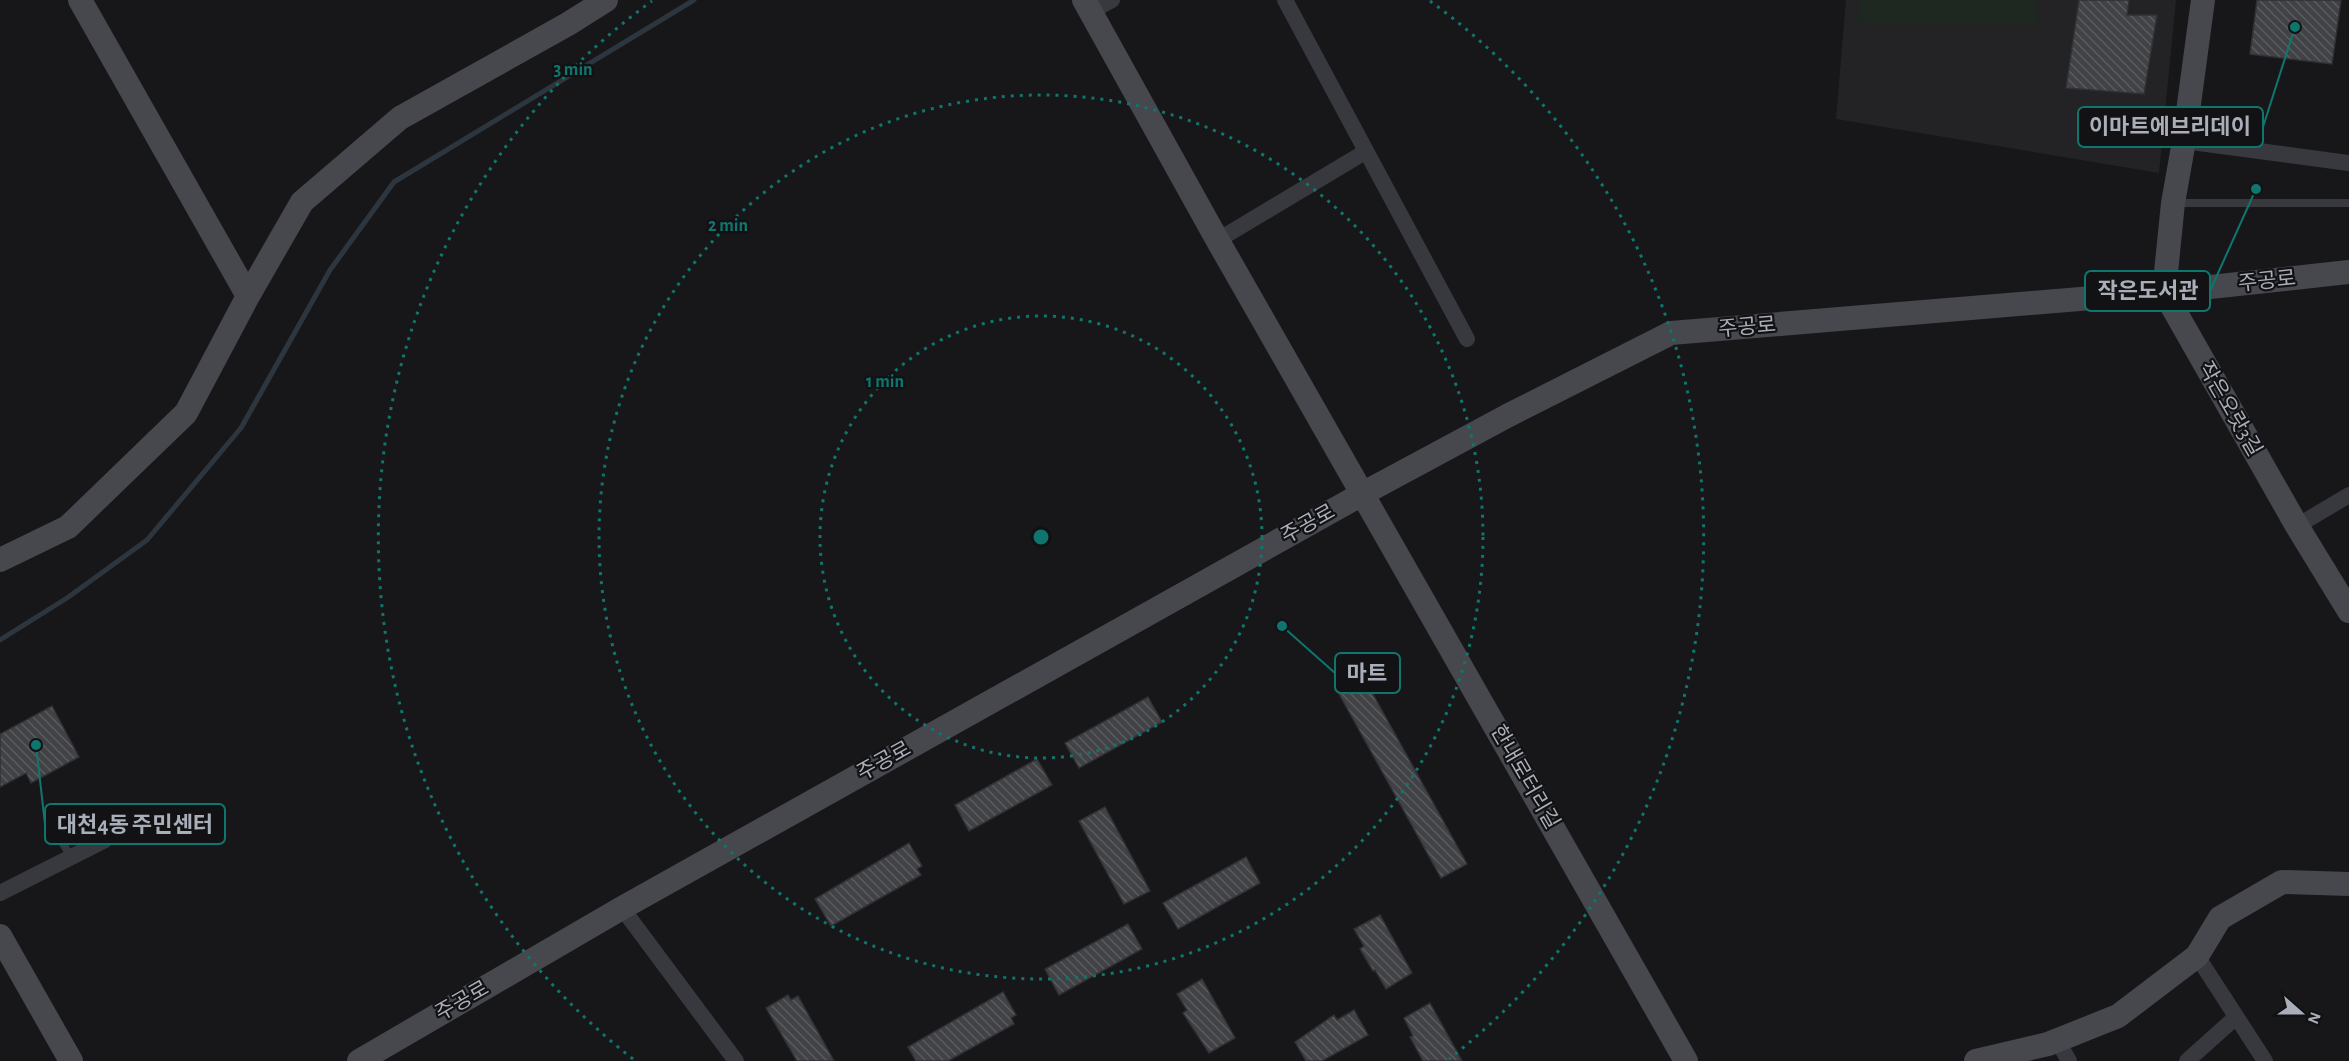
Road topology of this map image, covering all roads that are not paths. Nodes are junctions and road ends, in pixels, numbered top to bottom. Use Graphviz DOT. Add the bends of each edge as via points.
graph roads {
  1 [pos="80,0"];
  2 [pos="606,0"];
  3 [pos="1112,0"];
  4 [pos="1285,0"];
  5 [pos="2203,0"];
  6 [pos="1087,6"];
  7 [pos="2184,141"];
  8 [pos="1365,152"];
  9 [pos="2349,163"];
  10 [pos="2173,203"];
  11 [pos="2349,203"];
  12 [pos="1218,240"];
  13 [pos="2349,272"];
  14 [pos="2164,292"];
  15 [pos="248,296"];
  16 [pos="1467,339"];
  17 [pos="1364,493"];
  18 [pos="2349,495"];
  19 [pos="2297,526"];
  20 [pos="0,560"];
  21 [pos="2349,611"];
  22 [pos="56,832"];
  23 [pos="105,840"];
  24 [pos="71,857"];
  25 [pos="2349,884"];
  26 [pos="0,893"];
  27 [pos="622,908"];
  28 [pos="0,936"];
  29 [pos="2197,956"];
  30 [pos="2236,1017"];
  31 [pos="2063,1051"];
  32 [pos="71,1061"];
  33 [pos="359,1061"];
  34 [pos="736,1061"];
  35 [pos="1686,1061"];
  36 [pos="1976,1061"];
  37 [pos="2187,1061"];
  38 [pos="2265,1061"];
  1 -- 15 [label="street"];
  2 -- 15 [label="street" via="400,118 302,202"];
  3 -- 6 [label="street"];
  4 -- 8 [label="street"];
  5 -- 7 [label="street"];
  6 -- 12 [label="street, 한내로터리길"];
  7 -- 9 [label="street"];
  7 -- 10 [label="street"];
  8 -- 12 [label="street"];
  8 -- 16 [label="street"];
  10 -- 11 [label="lane"];
  10 -- 14 [label="street"];
  12 -- 17 [label="street, 한내로터리길"];
  13 -- 14 [label="street, 주공로"];
  14 -- 17 [label="street, 주공로" via="1671,333"];
  14 -- 19 [label="street, 작은오랏3길"];
  15 -- 20 [label="street" via="186,413 68,527"];
  17 -- 27 [label="street, 주공로"];
  17 -- 35 [label="street, 한내로터리길"];
  18 -- 19 [label="street"];
  19 -- 21 [label="street, 작은오랏3길"];
  22 -- 24 [label="lane"];
  23 -- 24 [label="street"];
  24 -- 26 [label="street"];
  25 -- 29 [label="street" via="2282,882 2220,918"];
  27 -- 33 [label="street, 주공로"];
  27 -- 34 [label="street"];
  28 -- 32 [label="street"];
  29 -- 30 [label="street"];
  29 -- 31 [label="street" via="2118,1016"];
  30 -- 37 [label="street"];
  30 -- 38 [label="street"];
  31 -- 36 [label="street"];
}
